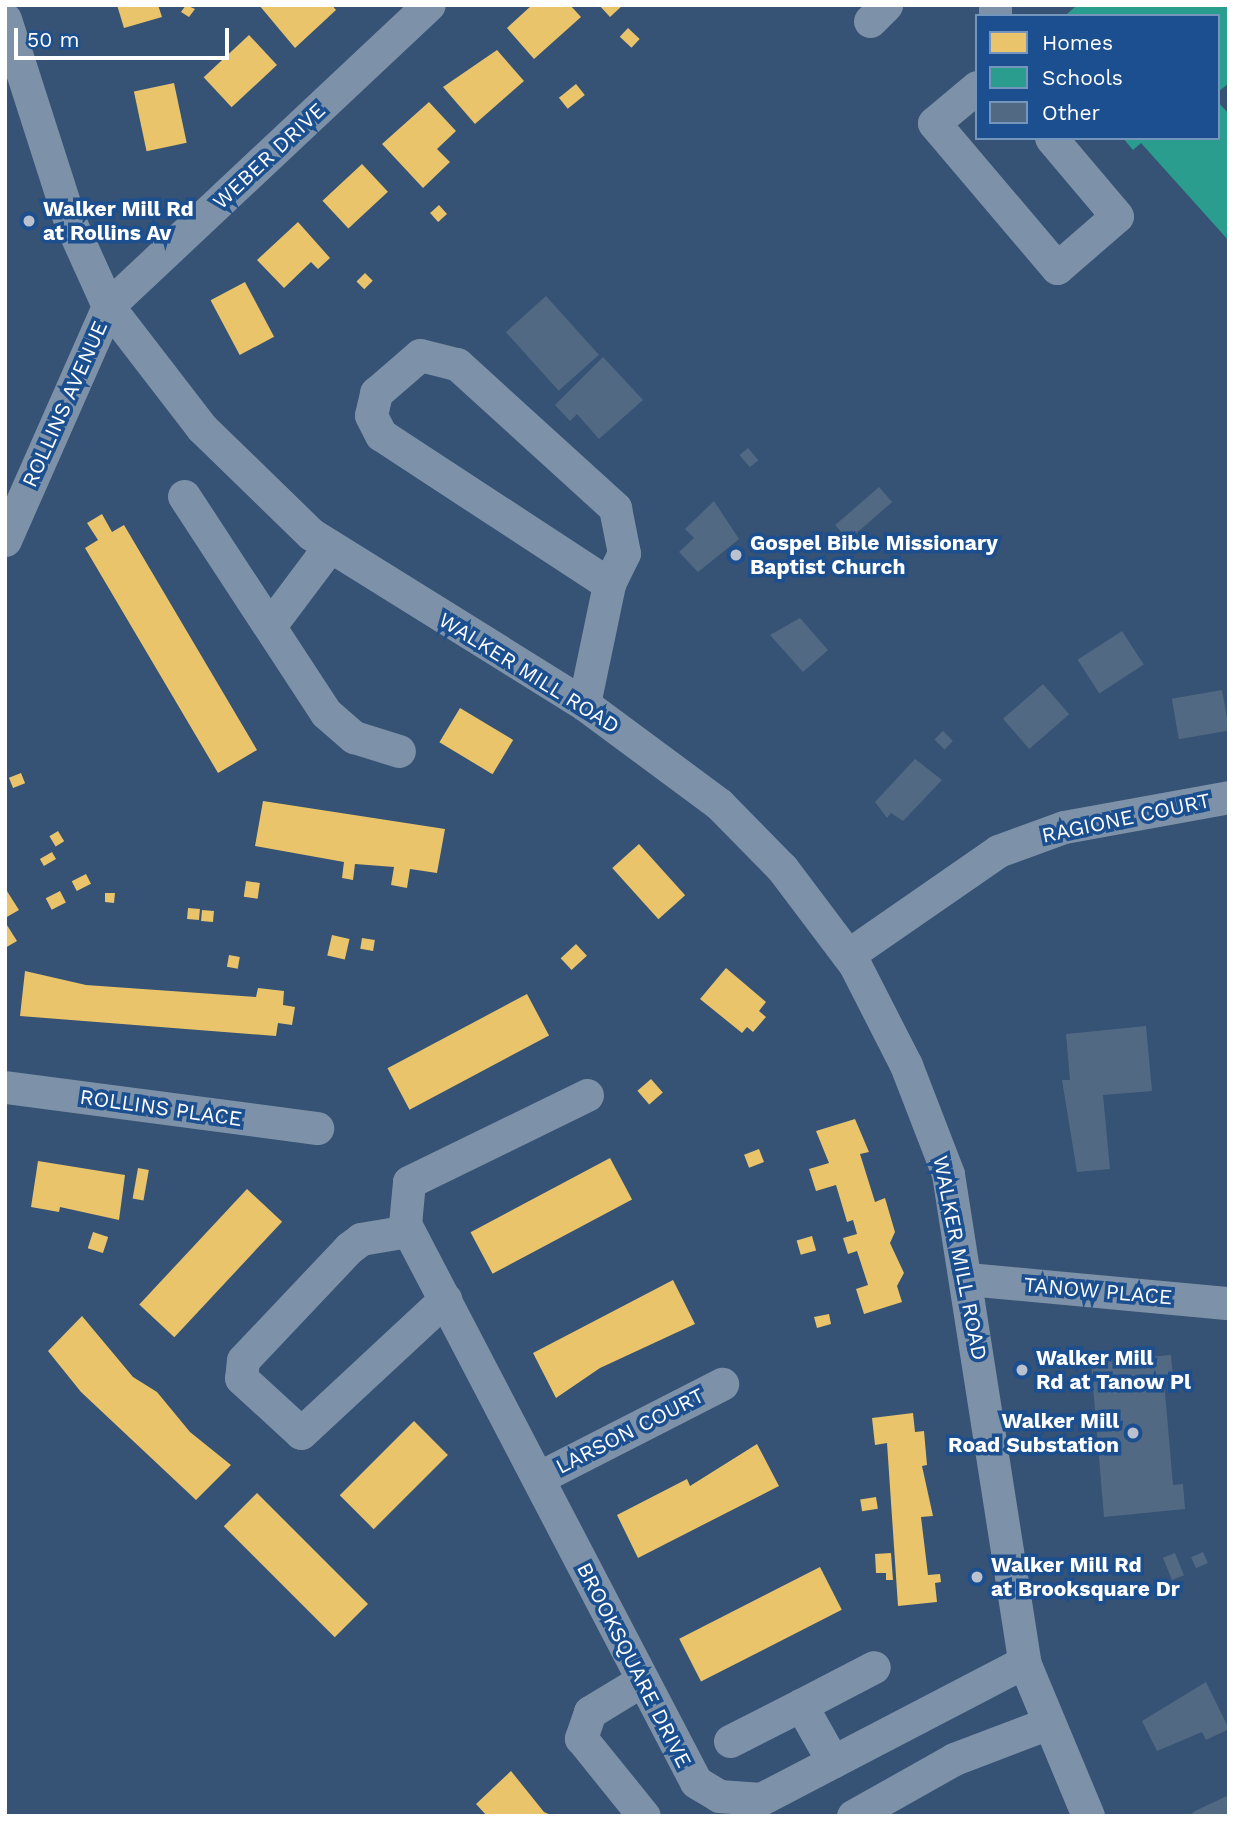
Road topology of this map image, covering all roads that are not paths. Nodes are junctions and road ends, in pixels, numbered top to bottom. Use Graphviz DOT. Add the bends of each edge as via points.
graph roads {
  1 [pos="419,9"];
  2 [pos="5,19"];
  3 [pos="975,89"];
  4 [pos="1053,140"];
  5 [pos="108,306"];
  6 [pos="184,496"];
  7 [pos="5,540"];
  8 [pos="329,547"];
  9 [pos="609,584"];
  10 [pos="272,624"];
  11 [pos="584,704"];
  12 [pos="400,751"];
  13 [pos="1229,797"];
  14 [pos="848,955"];
  15 [pos="5,1087"];
  16 [pos="587,1095"];
  17 [pos="317,1128"];
  18 [pos="407,1227"];
  19 [pos="968,1279"];
  20 [pos="445,1299"];
  21 [pos="1229,1303"];
  22 [pos="722,1384"];
  23 [pos="538,1478"];
  24 [pos="1024,1662"];
  25 [pos="874,1667"];
  26 [pos="641,1681"];
  27 [pos="801,1705"];
  28 [pos="1046,1724"];
  29 [pos="730,1741"];
  30 [pos="832,1762"];
  31 [pos="644,1816"];
  32 [pos="853,1816"];
  33 [pos="1088,1816"];
  1 -- 5 [label="street, WEBER DRIVE"];
  2 -- 5 [label="street, WALKER MILL ROAD" via="71,224"];
  3 -- 4 [label="street" via="934,123 1057,268 1117,216"];
  5 -- 7 [label="street, ROLLINS AVENUE"];
  5 -- 8 [label="street, WALKER MILL ROAD" via="245,475"];
  6 -- 10 [label="street"];
  8 -- 10 [label="street"];
  8 -- 11 [label="street, WALKER MILL ROAD"];
  9 -- 9 [label="street" via="381,435 371,415 376,393 420,355 457,364 615,508 624,553"];
  9 -- 11 [label="street"];
  10 -- 12 [label="street" via="341,728"];
  11 -- 14 [label="street, WALKER MILL ROAD" via="719,804 782,868"];
  13 -- 14 [label="street, RAGIONE COURT" via="1064,827 998,851"];
  14 -- 19 [label="street, WALKER MILL ROAD" via="880,1008 933,1128"];
  15 -- 17 [label="street, ROLLINS PLACE"];
  16 -- 18 [label="street" via="409,1182"];
  18 -- 20 [label="street, BROOKSQUARE DRIVE"];
  18 -- 20 [label="street" via="361,1239 349,1248 243,1360 242,1378 301,1433"];
  19 -- 21 [label="street, TANOW PLACE"];
  19 -- 24 [label="street, WALKER MILL ROAD"];
  20 -- 23 [label="street, BROOKSQUARE DRIVE"];
  22 -- 23 [label="street, LARSON COURT"];
  23 -- 26 [label="street, BROOKSQUARE DRIVE"];
  24 -- 28 [label="street, WALKER MILL ROAD"];
  24 -- 30 [label="street, BROOKSQUARE DRIVE"];
  25 -- 27 [label="street"];
  26 -- 30 [label="street, BROOKSQUARE DRIVE" via="686,1768 719,1796 761,1799"];
  26 -- 31 [label="street" via="590,1712 581,1738"];
  27 -- 29 [label="street"];
  27 -- 30 [label="street"];
  28 -- 32 [label="street" via="954,1759"];
  28 -- 33 [label="street, WALKER MILL ROAD"];
}
